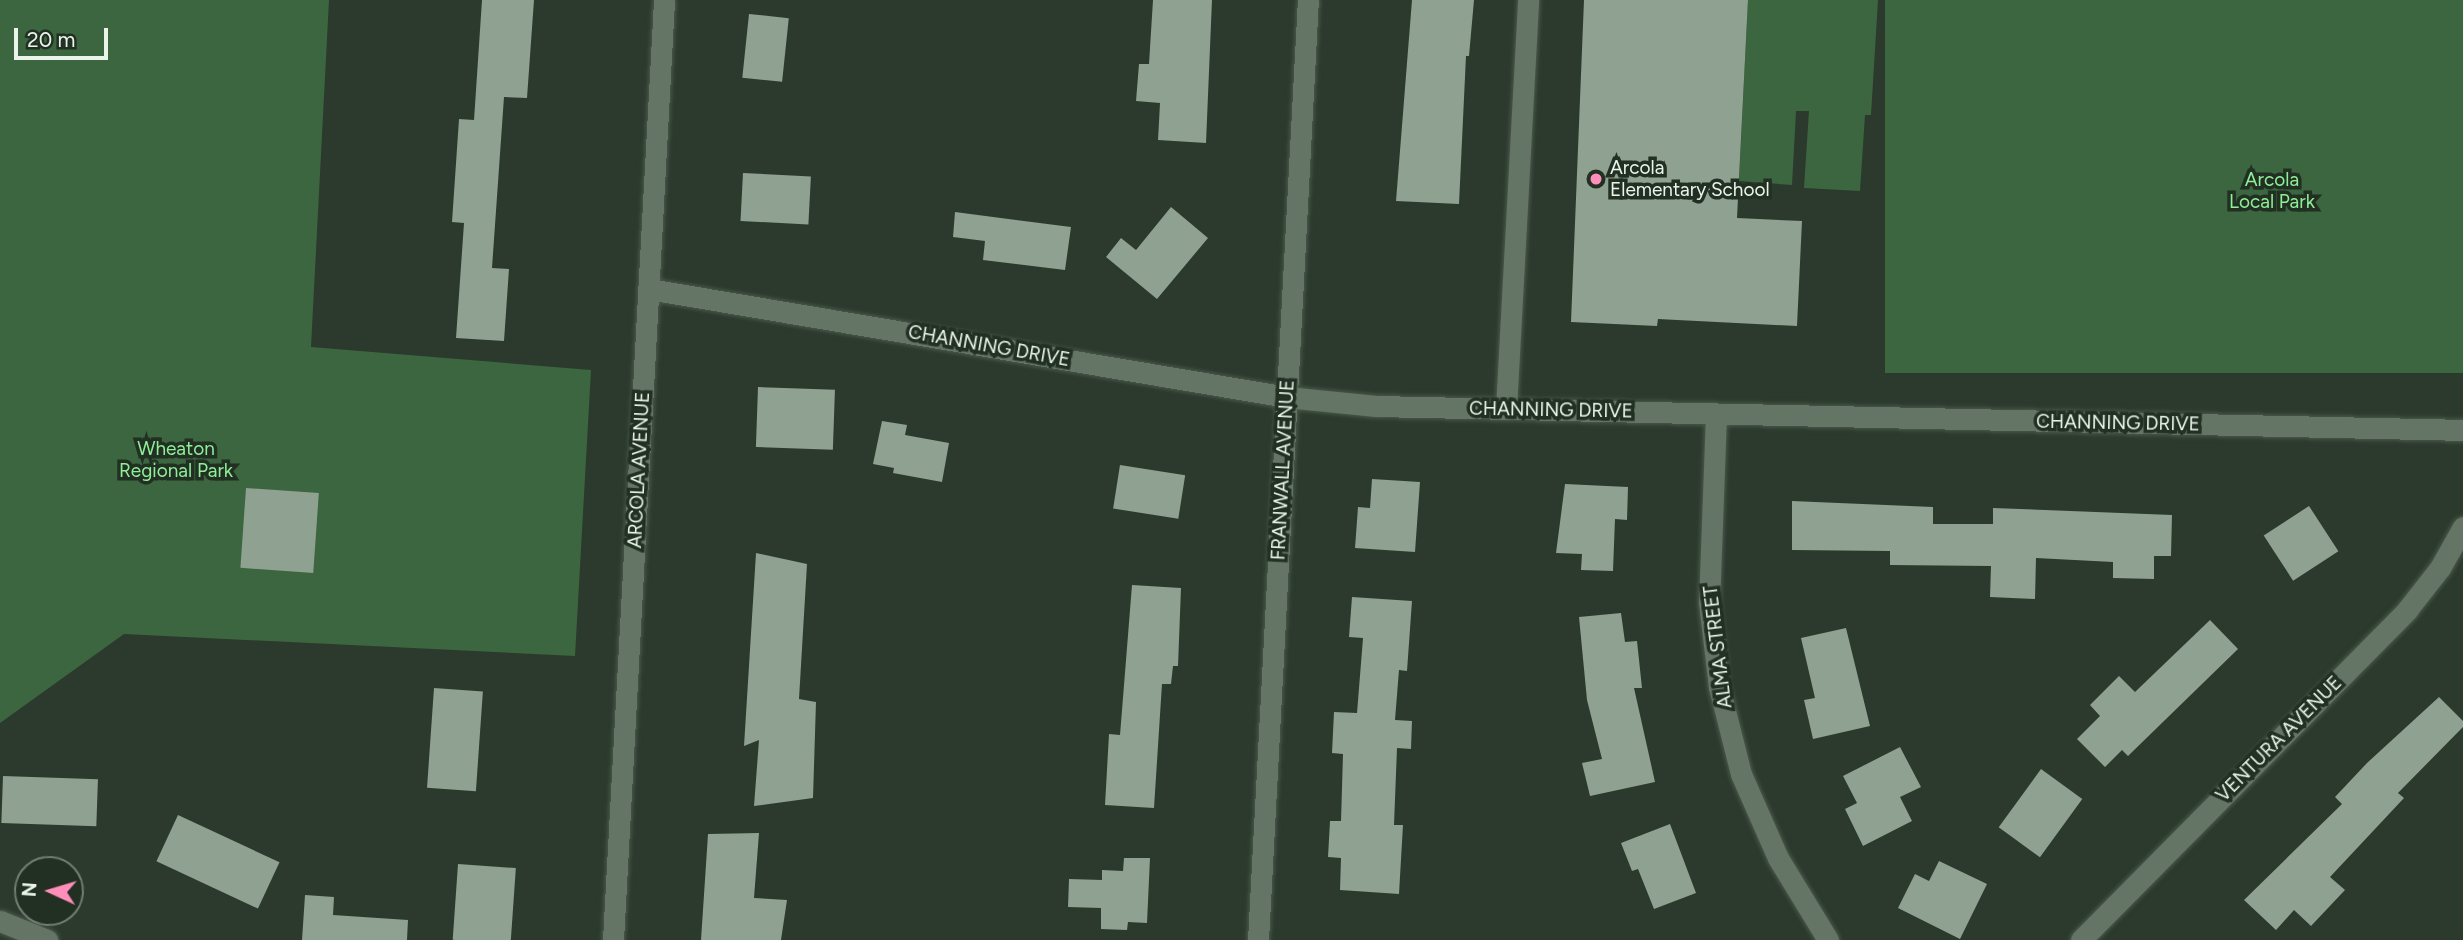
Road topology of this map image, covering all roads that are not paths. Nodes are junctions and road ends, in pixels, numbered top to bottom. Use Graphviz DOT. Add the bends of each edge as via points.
graph roads {
  1 [pos="664,0"];
  2 [pos="1308,0"];
  3 [pos="1528,0"];
  4 [pos="649,289"];
  5 [pos="1287,397"];
  6 [pos="1506,409"];
  7 [pos="1716,414"];
  8 [pos="2463,430"];
  9 [pos="2463,527"];
  10 [pos="0,920"];
  11 [pos="47,940"];
  12 [pos="613,940"];
  13 [pos="1258,940"];
  14 [pos="1828,940"];
  15 [pos="2081,940"];
  1 -- 4 [label="street, ARCOLA AVENUE"];
  2 -- 5 [label="street, FRANWALL AVENUE"];
  3 -- 6 [label="street"];
  4 -- 5 [label="street, CHANNING DRIVE"];
  4 -- 12 [label="street, ARCOLA AVENUE"];
  5 -- 6 [label="street, CHANNING DRIVE" via="1376,406"];
  5 -- 13 [label="street, FRANWALL AVENUE"];
  6 -- 7 [label="street, CHANNING DRIVE"];
  7 -- 8 [label="street, CHANNING DRIVE"];
  7 -- 14 [label="street, ALMA STREET" via="1709,602 1719,687 1741,774 1778,858"];
  9 -- 15 [label="street, VENTURA AVENUE" via="2440,568 2407,610"];
  10 -- 11 [label="street"];
}
